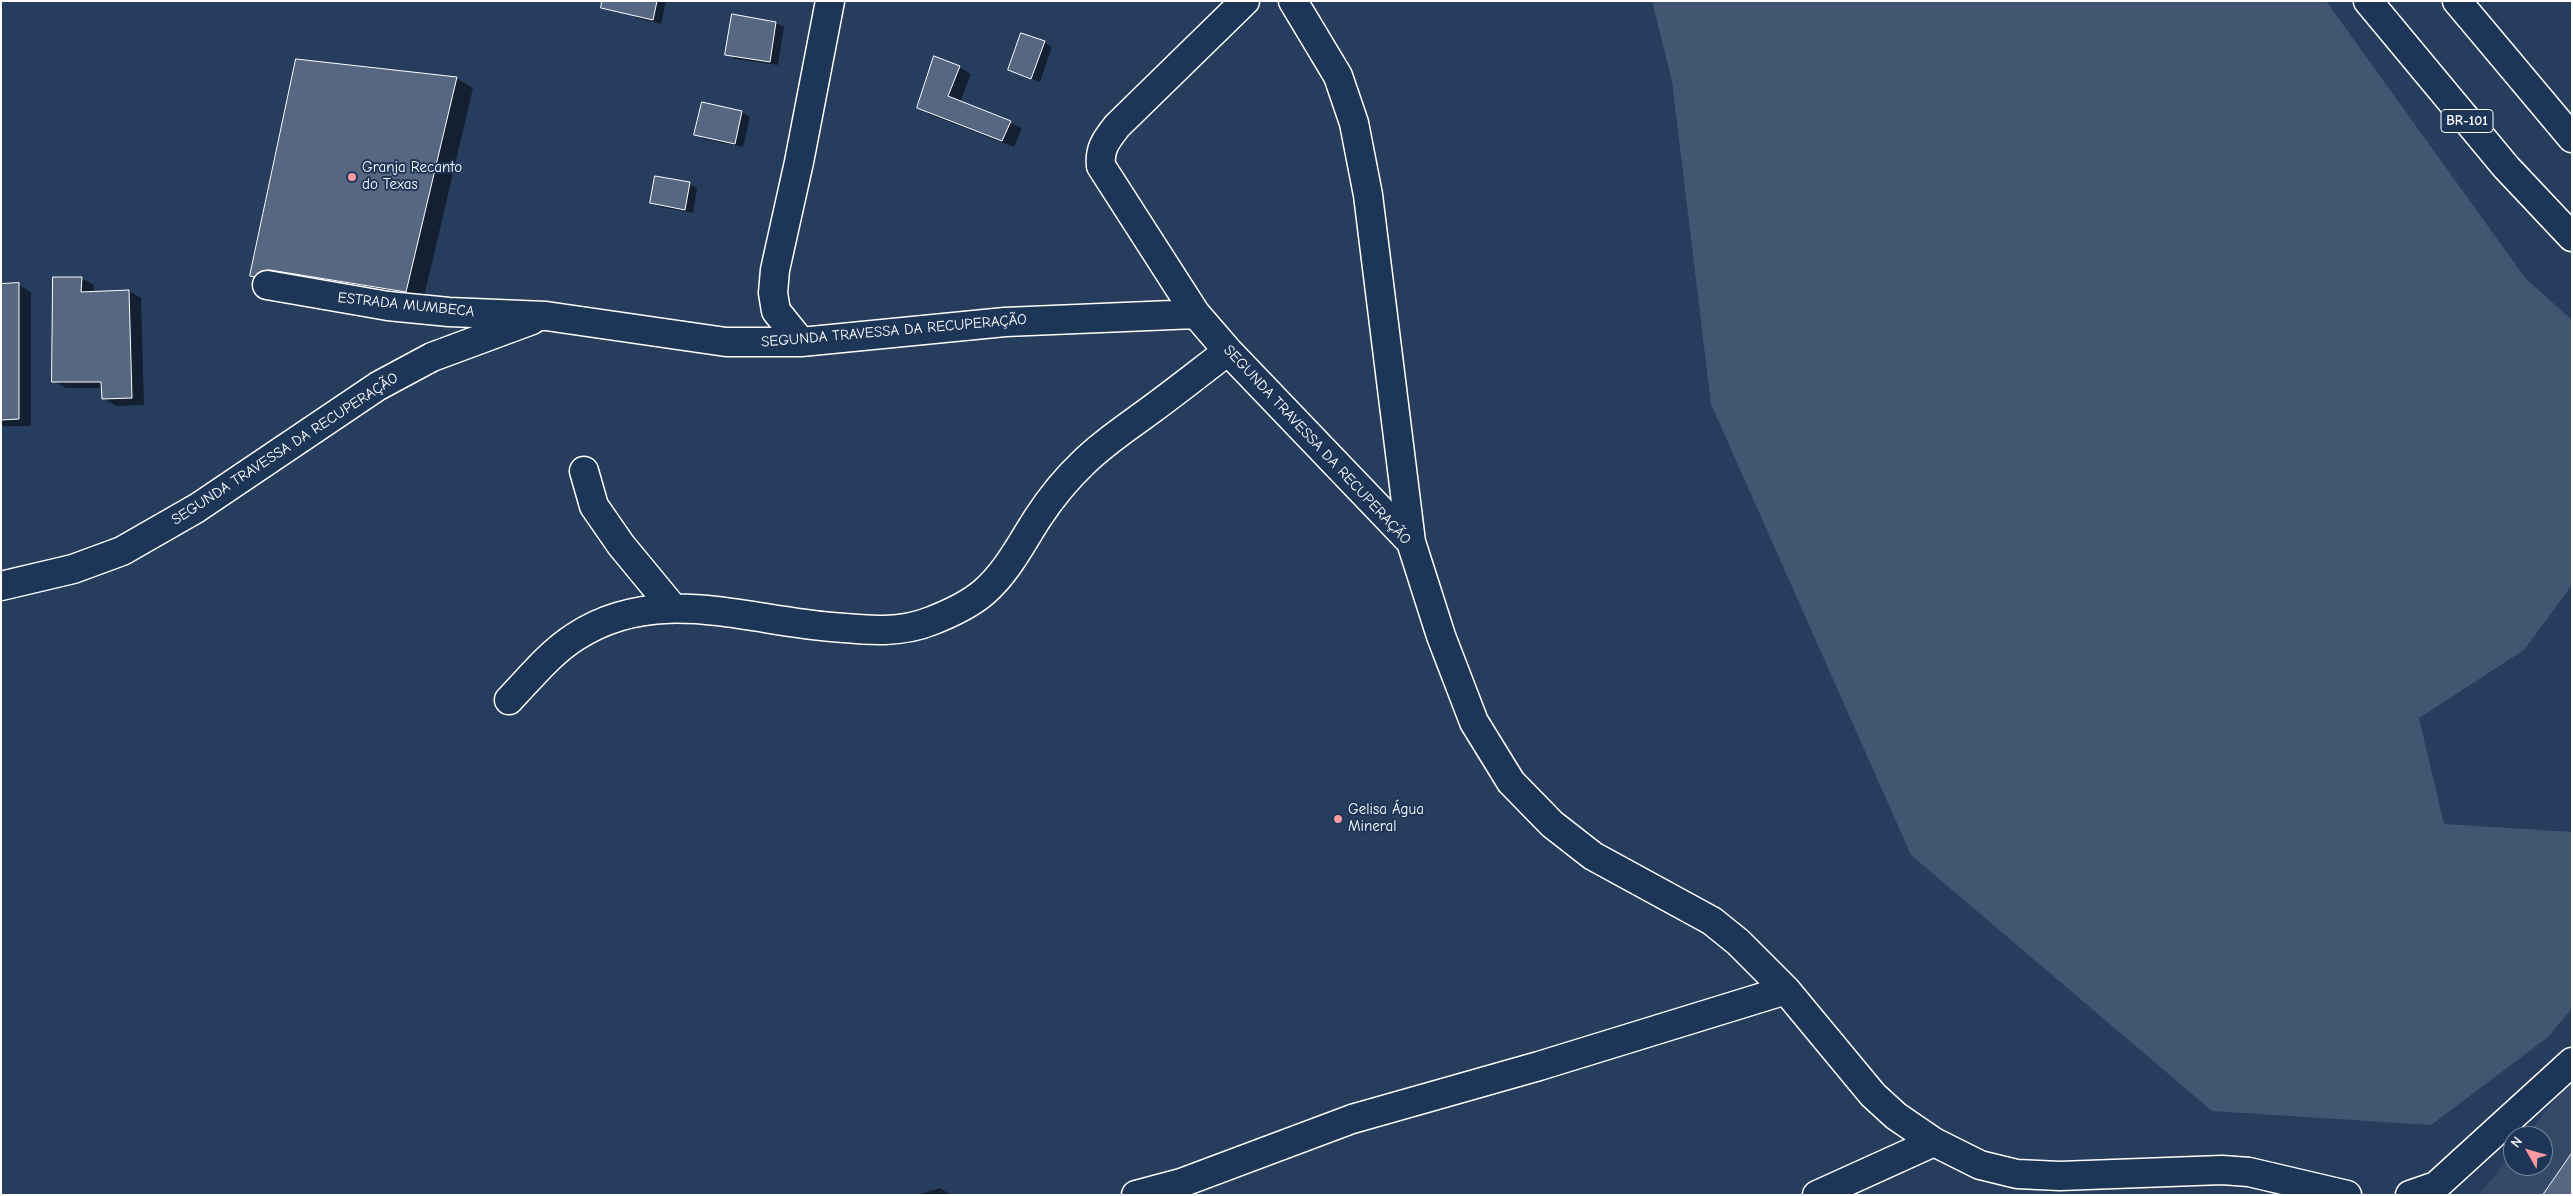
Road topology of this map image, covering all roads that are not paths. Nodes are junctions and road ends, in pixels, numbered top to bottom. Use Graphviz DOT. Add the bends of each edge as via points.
graph roads {
  1 [pos="830,1"];
  2 [pos="1245,1"];
  3 [pos="1293,1"];
  4 [pos="2368,1"];
  5 [pos="2457,1"];
  6 [pos="2572,138"];
  7 [pos="2572,237"];
  8 [pos="267,285"];
  9 [pos="1196,314"];
  10 [pos="546,316"];
  11 [pos="801,342"];
  12 [pos="1228,351"];
  13 [pos="584,471"];
  14 [pos="1411,542"];
  15 [pos="1,586"];
  16 [pos="673,608"];
  17 [pos="509,700"];
  18 [pos="1786,990"];
  19 [pos="2572,1062"];
  20 [pos="1934,1142"];
  21 [pos="2278,1188"];
  22 [pos="1136,1195"];
  23 [pos="1816,1195"];
  24 [pos="2347,1195"];
  25 [pos="2410,1195"];
  1 -- 11 [label="main road" via="773,293 776,311"];
  2 -- 9 [label="main road, SEGUNDA TRAVESSA DA RECUPERAÇÃO" via="1117,126 1104,143 1100,155 1101,166 1115,190 1144,229"];
  3 -- 14 [label="main road" via="1338,76 1354,123 1370,204"];
  4 -- 7 [label="main road, BR-101" via="2506,167"];
  5 -- 6 [label="main road"];
  8 -- 10 [label="main road, ESTRADA MUMBECA" via="388,306"];
  9 -- 11 [label="main road, SEGUNDA TRAVESSA DA RECUPERAÇÃO" via="1005,322"];
  9 -- 12 [label="main road, SEGUNDA TRAVESSA DA RECUPERAÇÃO"];
  10 -- 11 [label="main road, SEGUNDA TRAVESSA DA RECUPERAÇÃO" via="726,342"];
  10 -- 15 [label="main road, SEGUNDA TRAVESSA DA RECUPERAÇÃO" via="432,357 378,386 197,508 122,551 73,569"];
  12 -- 14 [label="main road, SEGUNDA TRAVESSA DA RECUPERAÇÃO"];
  12 -- 16 [label="main road" via="1084,461 1038,517 1006,568 984,592 964,606 901,630 865,630 783,622 696,608"];
  13 -- 16 [label="main road" via="594,506 621,545"];
  14 -- 18 [label="main road, SEGUNDA TRAVESSA DA RECUPERAÇÃO" via="1441,636 1474,722 1511,782 1552,824 1593,856 1712,921"];
  16 -- 17 [label="main road" via="654,608 611,619 575,637 548,659"];
  18 -- 20 [label="main road, SEGUNDA TRAVESSA DA RECUPERAÇÃO" via="1873,1095 1896,1116"];
  18 -- 22 [label="main road" via="1352,1119 1181,1183"];
  19 -- 25 [label="main road" via="2436,1186"];
  20 -- 21 [label="main road, SEGUNDA TRAVESSA DA RECUPERAÇÃO" via="1980,1165 2016,1174 2060,1176 2222,1170 2249,1172"];
  20 -- 23 [label="main road"];
  21 -- 24 [label="main road, SEGUNDA TRAVESSA DA RECUPERAÇÃO"];
}
